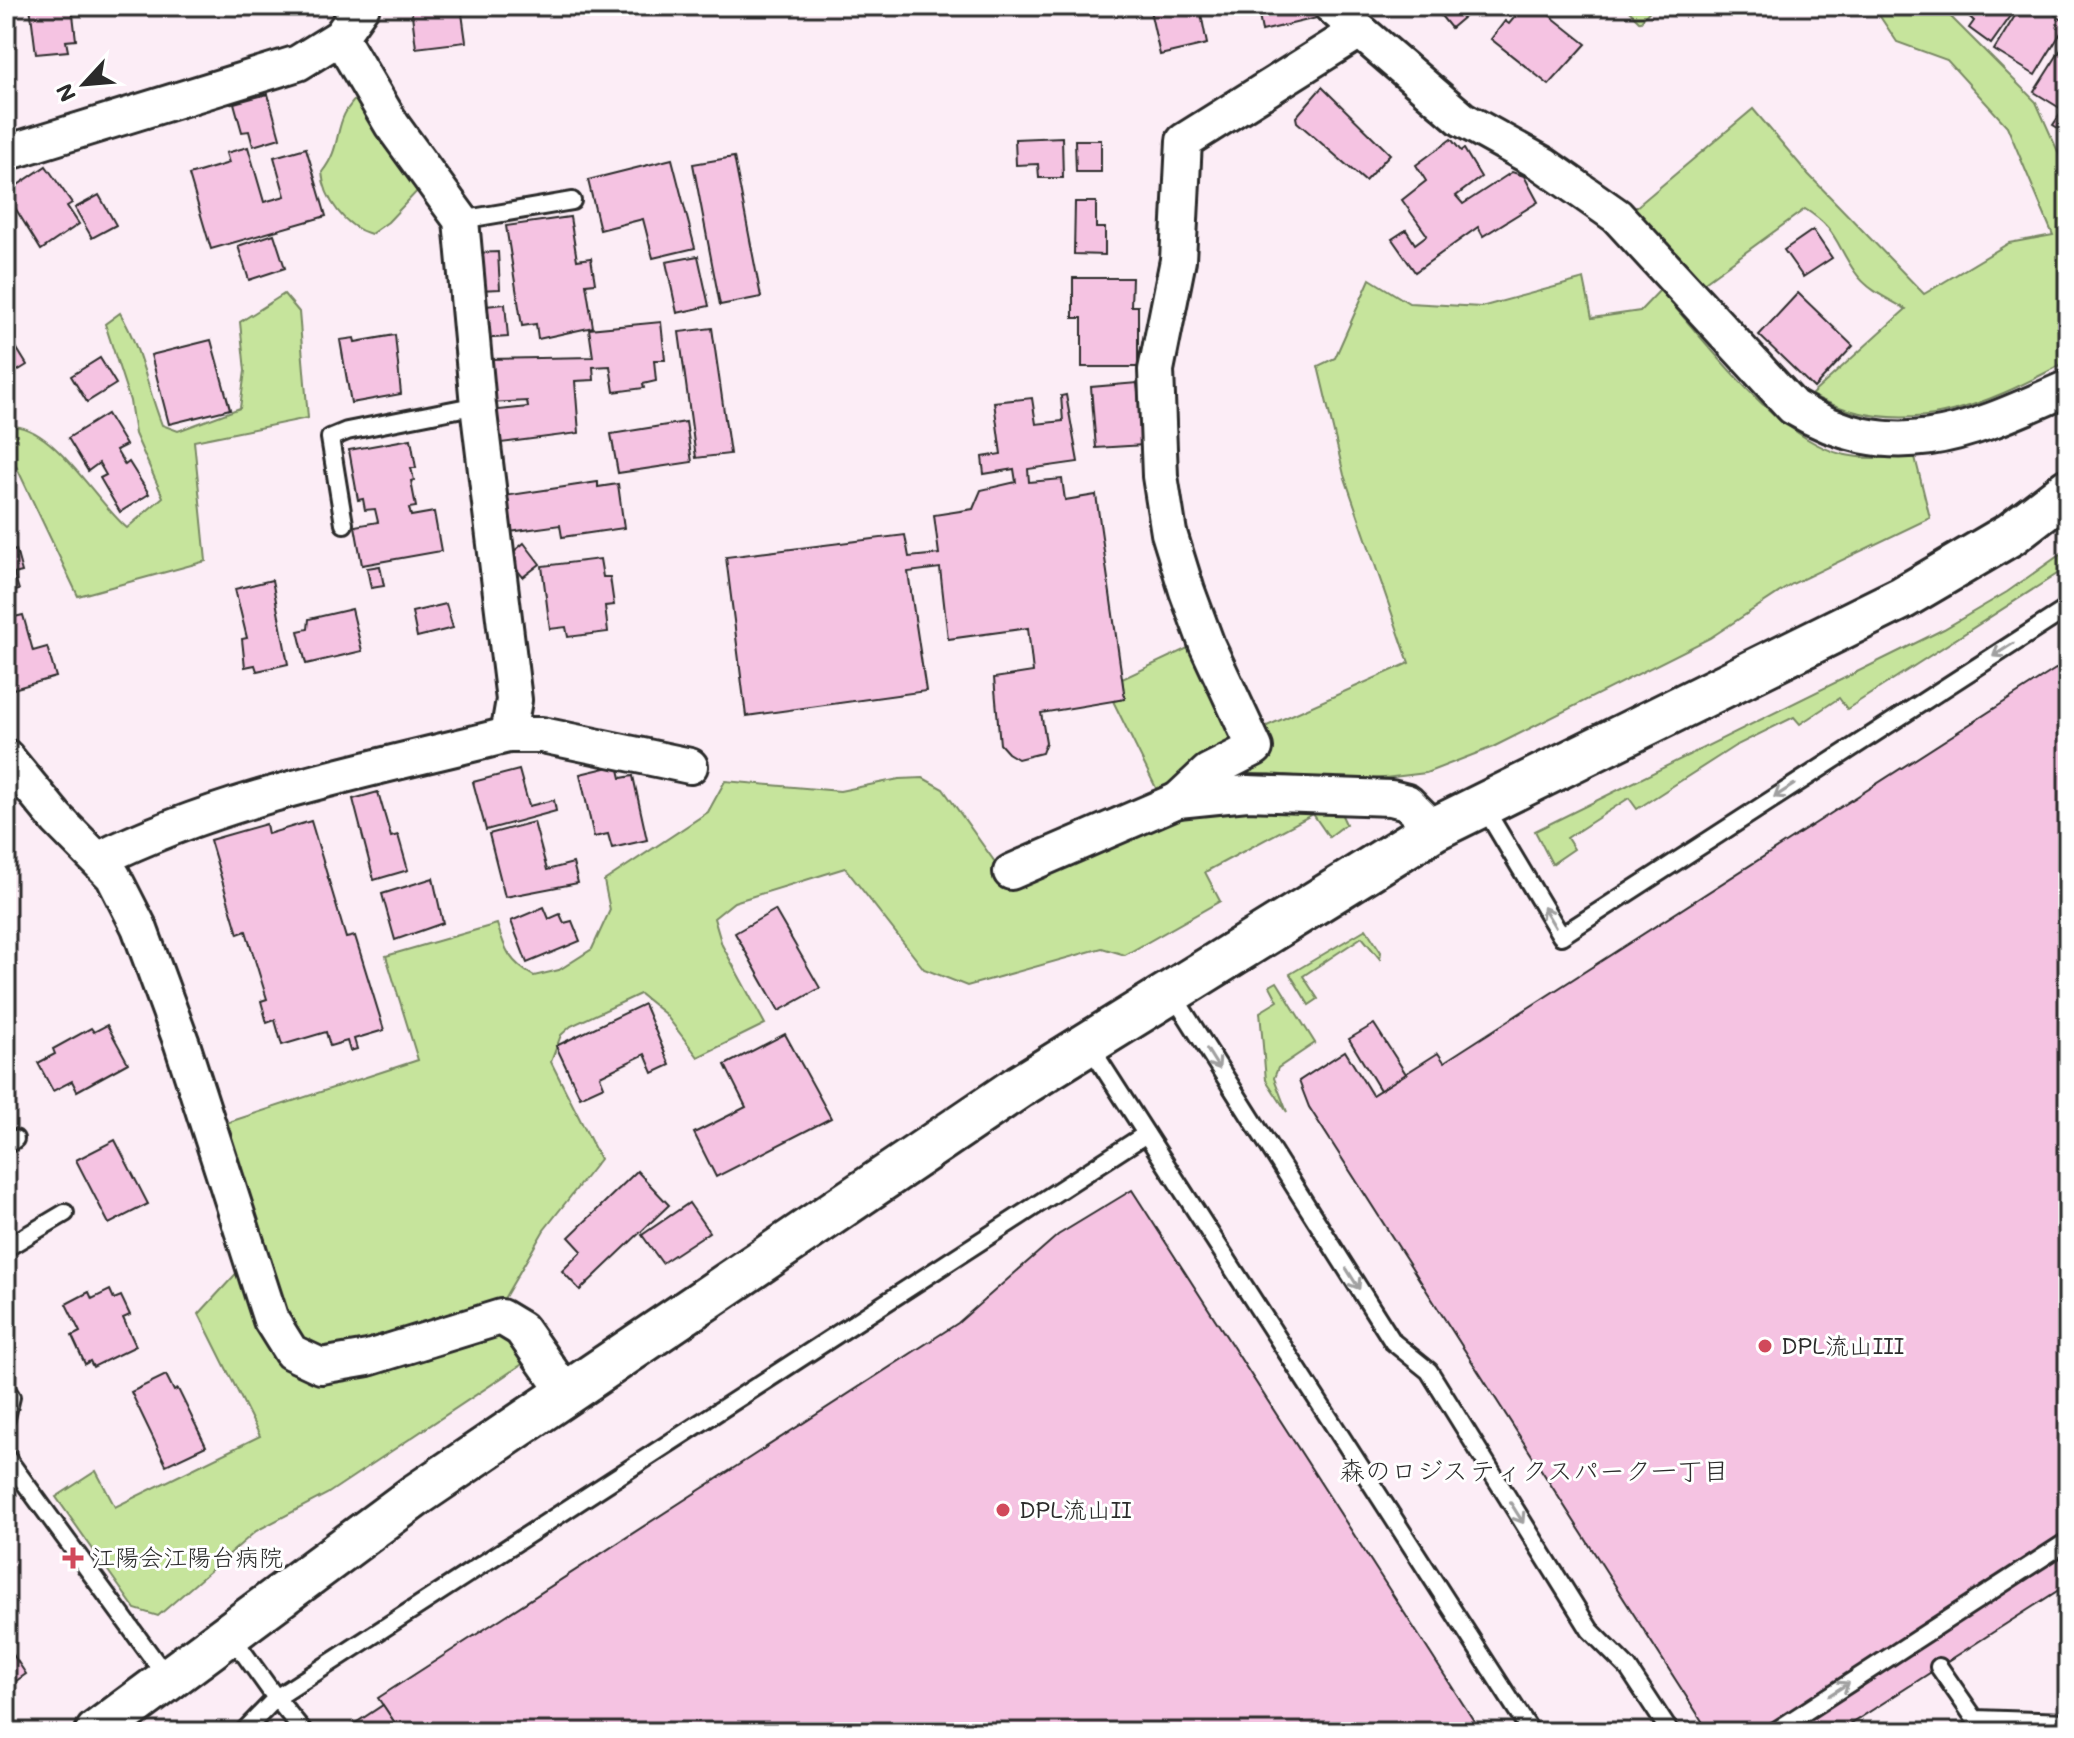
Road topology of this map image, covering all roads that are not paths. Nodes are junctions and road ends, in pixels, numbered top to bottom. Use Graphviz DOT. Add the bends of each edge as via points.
graph roads {
  1 [pos="362,6"];
  2 [pos="1331,6"];
  3 [pos="1359,31"];
  4 [pos="340,37"];
  5 [pos="6,153"];
  6 [pos="572,201"];
  7 [pos="461,220"];
  8 [pos="2068,388"];
  9 [pos="478,405"];
  10 [pos="2068,490"];
  11 [pos="344,524"];
  12 [pos="2068,608"];
  13 [pos="508,735"];
  14 [pos="6,757"];
  15 [pos="690,766"];
  16 [pos="1178,800"];
  17 [pos="1482,804"];
  18 [pos="1434,829"];
  19 [pos="98,860"];
  20 [pos="1011,872"];
  21 [pos="1172,993"];
  22 [pos="1088,1044"];
  23 [pos="1146,1134"];
  24 [pos="65,1213"];
  25 [pos="6,1248"];
  26 [pos="6,1389"];
  27 [pos="566,1393"];
  28 [pos="6,1418"];
  29 [pos="6,1457"];
  30 [pos="2068,1541"];
  31 [pos="230,1634"];
  32 [pos="1939,1667"];
  33 [pos="168,1679"];
  34 [pos="276,1698"];
  35 [pos="2068,1722"];
  36 [pos="97,1732"];
  37 [pos="243,1732"];
  38 [pos="304,1732"];
  39 [pos="1531,1732"];
  40 [pos="1670,1732"];
  41 [pos="1774,1732"];
  1 -- 4 [label="street"];
  2 -- 3 [label="street"];
  3 -- 8 [label="street" via="1462,119 1543,164 1617,216 1793,407 1827,427 1899,441 1938,436 1993,421"];
  3 -- 16 [label="street" via="1184,141 1178,260 1156,370 1160,476 1169,533 1187,591 1255,748 1208,772"];
  4 -- 5 [label="street" via="298,63"];
  4 -- 7 [label="street" via="392,125"];
  6 -- 7 [label="lane"];
  7 -- 9 [label="street"];
  9 -- 11 [label="lane" via="330,438"];
  9 -- 13 [label="street" via="514,700"];
  10 -- 17 [label="street" via="2011,534 1902,598"];
  12 -- 17 [label="lane, one-way" via="1561,936"];
  13 -- 15 [label="street" via="542,735"];
  13 -- 19 [label="street" via="245,802 141,838"];
  14 -- 19 [label="street"];
  16 -- 18 [label="street" via="1247,793 1391,798 1407,802"];
  16 -- 20 [label="street"];
  17 -- 18 [label="street"];
  18 -- 21 [label="street"];
  19 -- 27 [label="street" via="113,876 139,927 271,1320 291,1352 321,1366 501,1317 521,1329"];
  21 -- 22 [label="street"];
  21 -- 40 [label="lane, one-way" via="1393,1342 1429,1371 1590,1630 1628,1668"];
  22 -- 23 [label="lane"];
  22 -- 27 [label="street"];
  23 -- 34 [label="lane"];
  23 -- 39 [label="lane"];
  24 -- 25 [label="lane"];
  26 -- 28 [label="lane" via="11,1397"];
  27 -- 31 [label="street" via="415,1496"];
  29 -- 33 [label="lane"];
  41 -- 30 [label="lane, one-way"];
  31 -- 33 [label="street"];
  31 -- 34 [label="lane"];
  32 -- 35 [label="lane" via="1975,1719"];
  33 -- 36 [label="street"];
  34 -- 37 [label="lane"];
  34 -- 38 [label="lane"];
}
